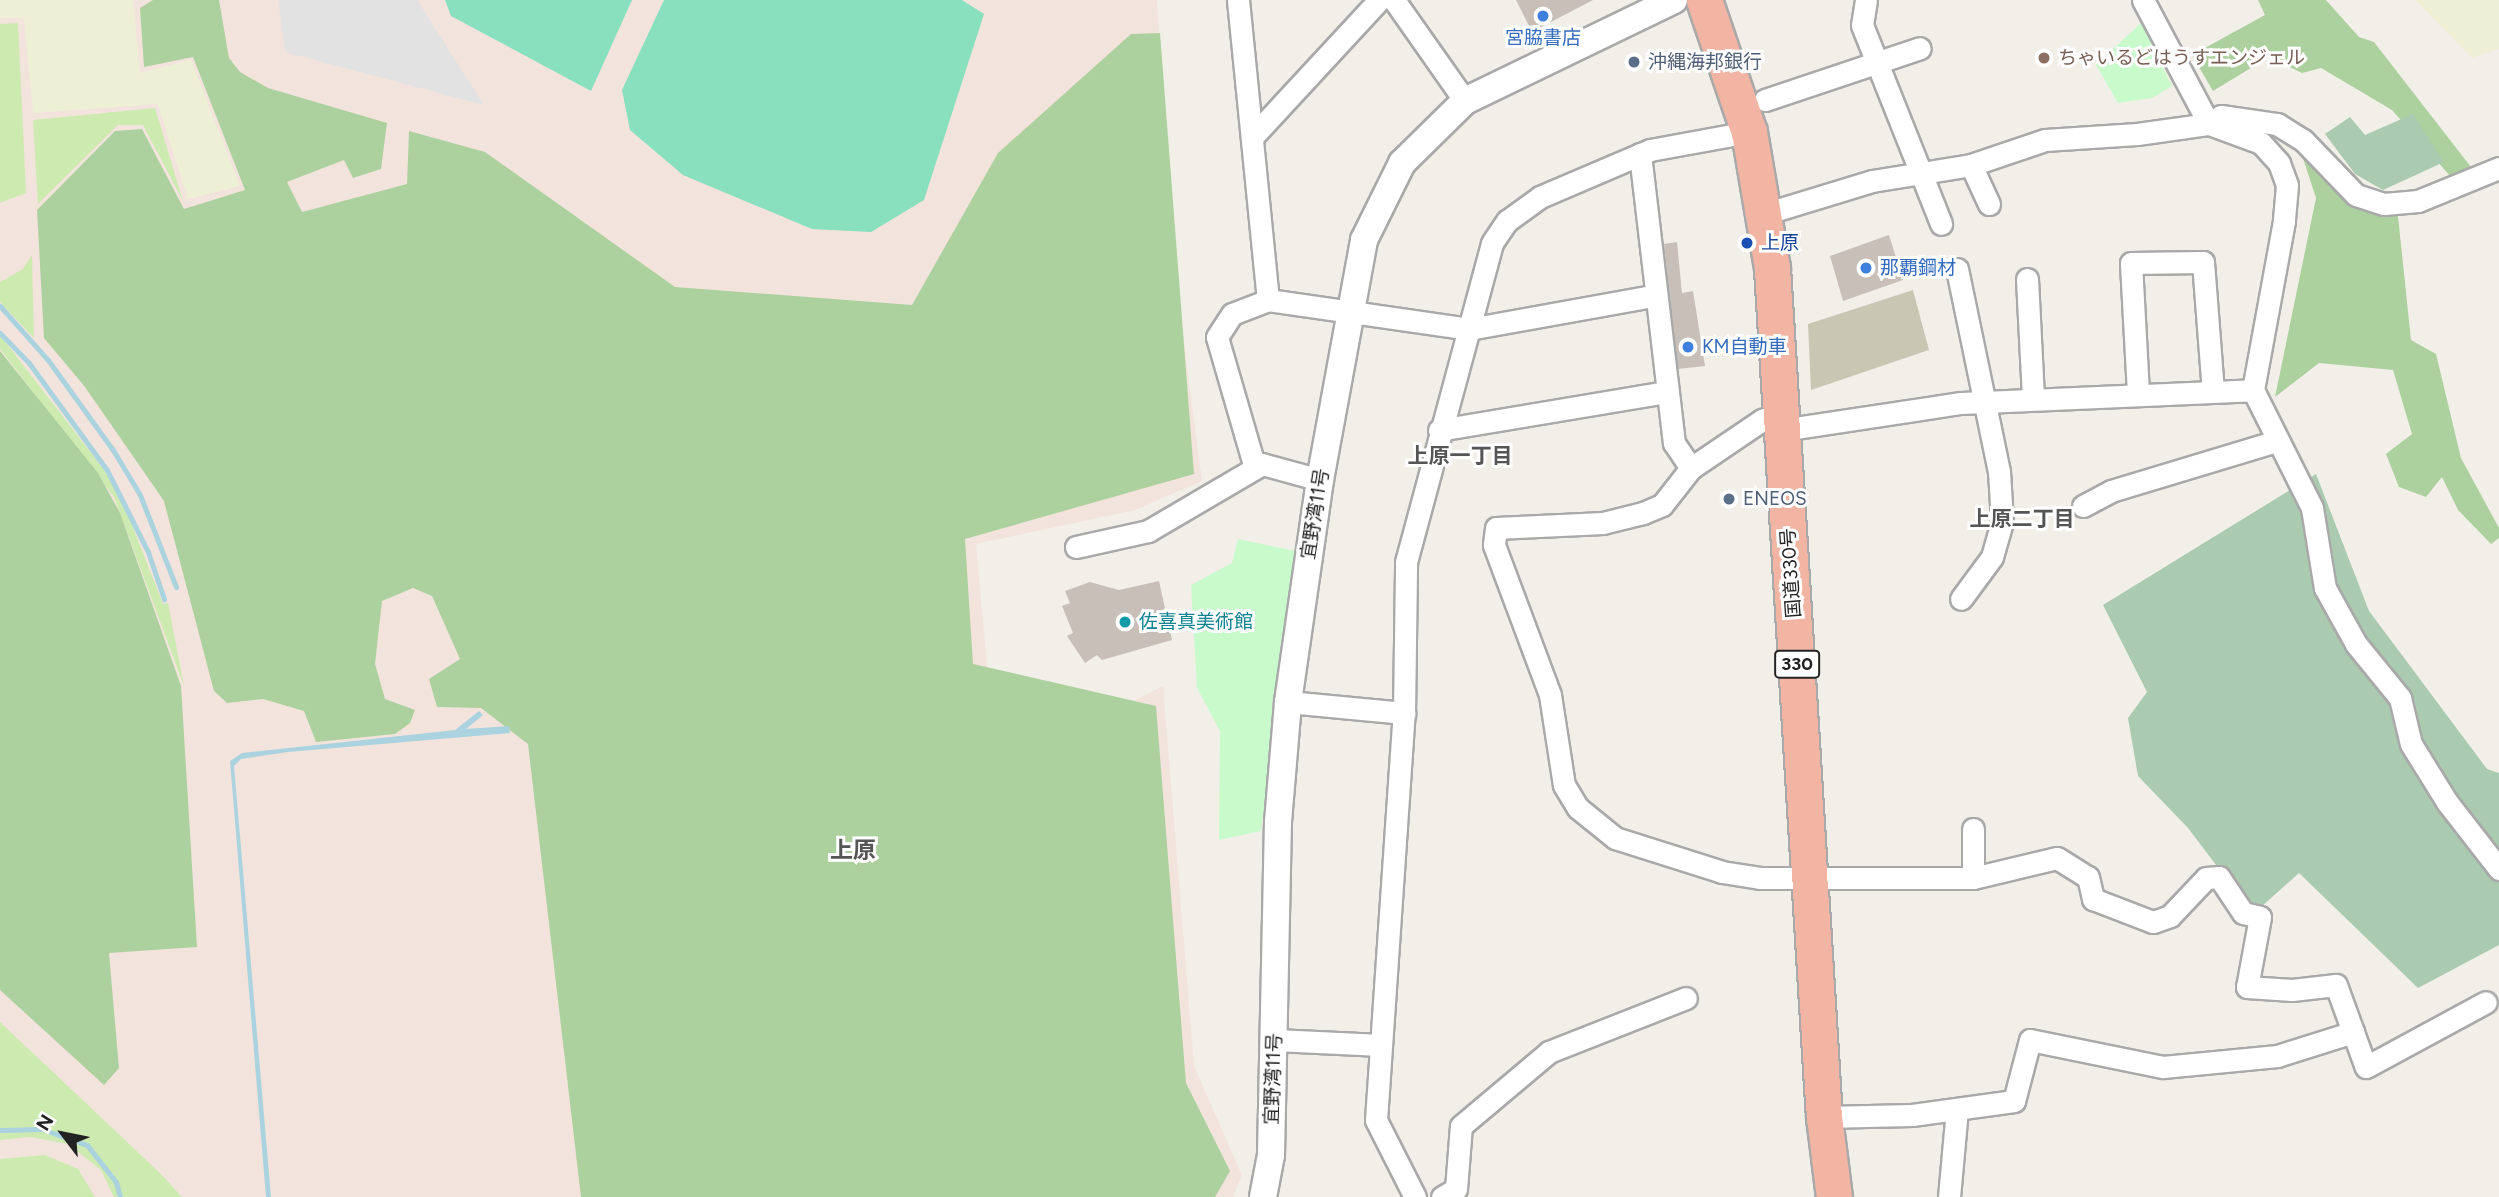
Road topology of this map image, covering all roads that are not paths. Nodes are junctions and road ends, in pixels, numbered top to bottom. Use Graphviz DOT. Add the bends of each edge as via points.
graph roads {
  1 [pos="1238,0"];
  2 [pos="1379,0"];
  3 [pos="1394,0"];
  4 [pos="1674,0"];
  5 [pos="1704,0"];
  6 [pos="1866,0"];
  7 [pos="2143,0"];
  8 [pos="1920,48"];
  9 [pos="1877,63"];
  10 [pos="1765,100"];
  11 [pos="1465,101"];
  12 [pos="2208,124"];
  13 [pos="1749,132"];
  14 [pos="1255,134"];
  15 [pos="1640,154"];
  16 [pos="1971,165"];
  17 [pos="2499,168"];
  18 [pos="1925,174"];
  19 [pos="1989,205"];
  20 [pos="1764,214"];
  21 [pos="1941,224"];
  22 [pos="1957,270"];
  23 [pos="2027,279"];
  24 [pos="1653,296"];
  25 [pos="1268,300"];
  26 [pos="1349,312"];
  27 [pos="1469,329"];
  28 [pos="2253,390"];
  29 [pos="2213,391"];
  30 [pos="1667,392"];
  31 [pos="2138,393"];
  32 [pos="2033,399"];
  33 [pos="1984,401"];
  34 [pos="1782,422"];
  35 [pos="1439,430"];
  36 [pos="2277,441"];
  37 [pos="1255,468"];
  38 [pos="1691,468"];
  39 [pos="1320,480"];
  40 [pos="2083,506"];
  41 [pos="1076,547"];
  42 [pos="1961,599"];
  43 [pos="1288,702"];
  44 [pos="1404,713"];
  45 [pos="1973,829"];
  46 [pos="2499,869"];
  47 [pos="1808,876"];
  48 [pos="1973,878"];
  49 [pos="1686,998"];
  50 [pos="2486,1002"];
  51 [pos="2353,1032"];
  52 [pos="1275,1040"];
  53 [pos="1381,1045"];
  54 [pos="1958,1109"];
  55 [pos="1824,1117"];
  56 [pos="1263,1197"];
  57 [pos="1415,1197"];
  58 [pos="1443,1197"];
  59 [pos="1834,1197"];
  60 [pos="1950,1197"];
  1 -- 14 [label="street"];
  2 -- 14 [label="street"];
  3 -- 11 [label="street"];
  4 -- 11 [label="street, 宜野湾11号"];
  5 -- 13 [label="highway, 国道330号 / 330"];
  6 -- 9 [label="street" via="1862,25"];
  7 -- 12 [label="street"];
  8 -- 9 [label="street"];
  9 -- 10 [label="street"];
  9 -- 18 [label="street"];
  11 -- 26 [label="street, 宜野湾11号" via="1412,151 1383,194 1364,240"];
  12 -- 16 [label="street" via="2045,140"];
  12 -- 17 [label="street" via="2221,116 2277,124 2303,140 2356,195 2384,204 2418,201"];
  12 -- 28 [label="street" via="2260,143 2279,163 2287,185"];
  13 -- 15 [label="street"];
  13 -- 20 [label="highway, 国道330号 / 330"];
  14 -- 25 [label="street"];
  15 -- 24 [label="street"];
  15 -- 27 [label="street" via="1541,197 1507,221 1492,243"];
  16 -- 18 [label="street"];
  16 -- 19 [label="street"];
  18 -- 20 [label="street" via="1872,181"];
  18 -- 21 [label="street"];
  20 -- 34 [label="highway, 国道330号 / 330"];
  22 -- 33 [label="street"];
  23 -- 32 [label="street"];
  24 -- 27 [label="street"];
  24 -- 30 [label="street"];
  25 -- 26 [label="street"];
  25 -- 37 [label="street" via="1232,314 1217,337"];
  26 -- 27 [label="street"];
  26 -- 39 [label="street, 宜野湾11号"];
  27 -- 35 [label="street"];
  28 -- 29 [label="street"];
  28 -- 36 [label="street"];
  29 -- 31 [label="street"];
  29 -- 31 [label="street" via="2203,262 2131,263"];
  30 -- 35 [label="street"];
  30 -- 38 [label="street" via="1674,443"];
  31 -- 32 [label="street"];
  32 -- 33 [label="street"];
  33 -- 34 [label="street"];
  33 -- 42 [label="street" via="1999,471 2002,522 1992,557"];
  34 -- 38 [label="street" via="1762,420"];
  34 -- 47 [label="highway, 国道330号 / 330"];
  35 -- 44 [label="street" via="1406,562"];
  36 -- 40 [label="street" via="2111,491"];
  36 -- 46 [label="street" via="2312,508 2325,588 2356,644 2400,698 2411,744 2447,802"];
  37 -- 39 [label="street" via="1262,464"];
  37 -- 41 [label="street" via="1148,531"];
  38 -- 47 [label="street" via="1661,505 1643,513 1603,523 1496,528 1494,545 1550,695 1564,785 1578,808 1615,838 1722,872"];
  39 -- 43 [label="street, 宜野湾11号"];
  43 -- 44 [label="street"];
  43 -- 52 [label="street, 宜野湾11号" via="1278,822"];
  44 -- 53 [label="street"];
  45 -- 48 [label="street"];
  47 -- 48 [label="street" via="1915,882"];
  47 -- 55 [label="highway, 国道330号 / 330"];
  48 -- 51 [label="street" via="2057,858 2088,877 2093,899 2153,922 2169,916 2206,878 2219,877 2243,913 2260,917 2247,987 2292,990 2336,985"];
  49 -- 58 [label="street" via="1549,1052 1461,1126 1456,1189"];
  50 -- 51 [label="street" via="2366,1067"];
  51 -- 54 [label="street" via="2277,1056 2163,1067 2030,1040 2014,1101"];
  52 -- 53 [label="street"];
  52 -- 56 [label="street, 宜野湾11号" via="1271,1155"];
  53 -- 57 [label="street" via="1376,1120"];
  54 -- 55 [label="street"];
  54 -- 60 [label="street"];
  55 -- 59 [label="highway, 国道330号 / 330"];
}
